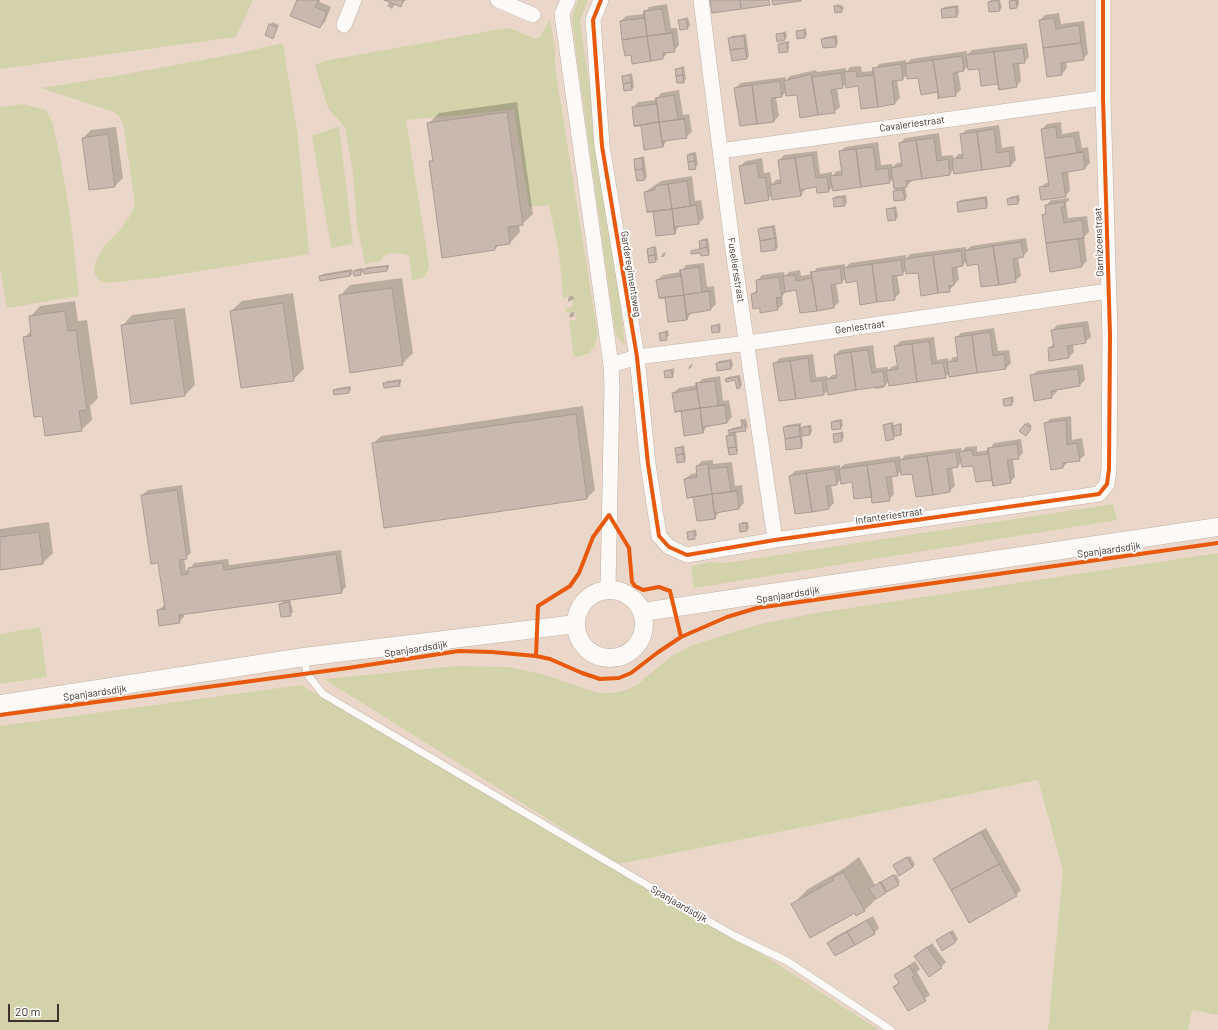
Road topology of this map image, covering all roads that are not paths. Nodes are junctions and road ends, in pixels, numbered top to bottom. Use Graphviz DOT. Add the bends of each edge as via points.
graph roads {
  1 [pos="354,0"];
  2 [pos="498,0"];
  3 [pos="568,0"];
  4 [pos="601,0"];
  5 [pos="701,0"];
  6 [pos="1103,0"];
  7 [pos="533,15"];
  8 [pos="344,25"];
  9 [pos="1103,98"];
  10 [pos="720,151"];
  11 [pos="1108,291"];
  12 [pos="748,344"];
  13 [pos="637,357"];
  14 [pos="611,365"];
  15 [pos="1107,484"];
  16 [pos="1218,527"];
  17 [pos="775,540"];
  18 [pos="669,547"];
  19 [pos="608,589"];
  20 [pos="643,612"];
  21 [pos="576,624"];
  22 [pos="304,657"];
  23 [pos="0,704"];
  24 [pos="891,1030"];
  1 -- 8 [label="street"];
  2 -- 7 [label="street"];
  3 -- 14 [label="street" via="562,14"];
  4 -- 13 [label="street, Garderegimentsweg" via="593,20 602,146"];
  5 -- 10 [label="street, Fuseliersstraat"];
  6 -- 9 [label="street, Garnizoenstraat"];
  9 -- 10 [label="street, Cavaleriestraat"];
  9 -- 11 [label="street, Garnizoenstraat"];
  10 -- 12 [label="street, Fuseliersstraat"];
  11 -- 12 [label="street, Geniestraat"];
  11 -- 15 [label="street, Garnizoenstraat"];
  12 -- 13 [label="street, Geniestraat"];
  12 -- 17 [label="street, Fuseliersstraat"];
  13 -- 14 [label="street, Geniestraat"];
  13 -- 18 [label="street, Garderegimentsweg" via="648,464 659,536"];
  14 -- 19 [label="street"];
  15 -- 17 [label="street, Infanteriestraat" via="1099,494"];
  16 -- 20 [label="street, Spanjaardsdijk"];
  17 -- 18 [label="street, Infanteriestraat" via="687,555"];
  19 -- 20 [label="street" via="619,590 629,595 638,602"];
  19 -- 21 [label="street" via="589,596 580,609"];
  20 -- 21 [label="street" via="645,625 642,638 634,649 623,656 610,658 597,656 591,652 578,637"];
  21 -- 22 [label="street, Spanjaardsdijk"];
  22 -- 23 [label="street, Spanjaardsdijk"];
  22 -- 24 [label="lane, Spanjaardsdijk" via="307,674 323,694 686,908 735,936 787,961"];
}
